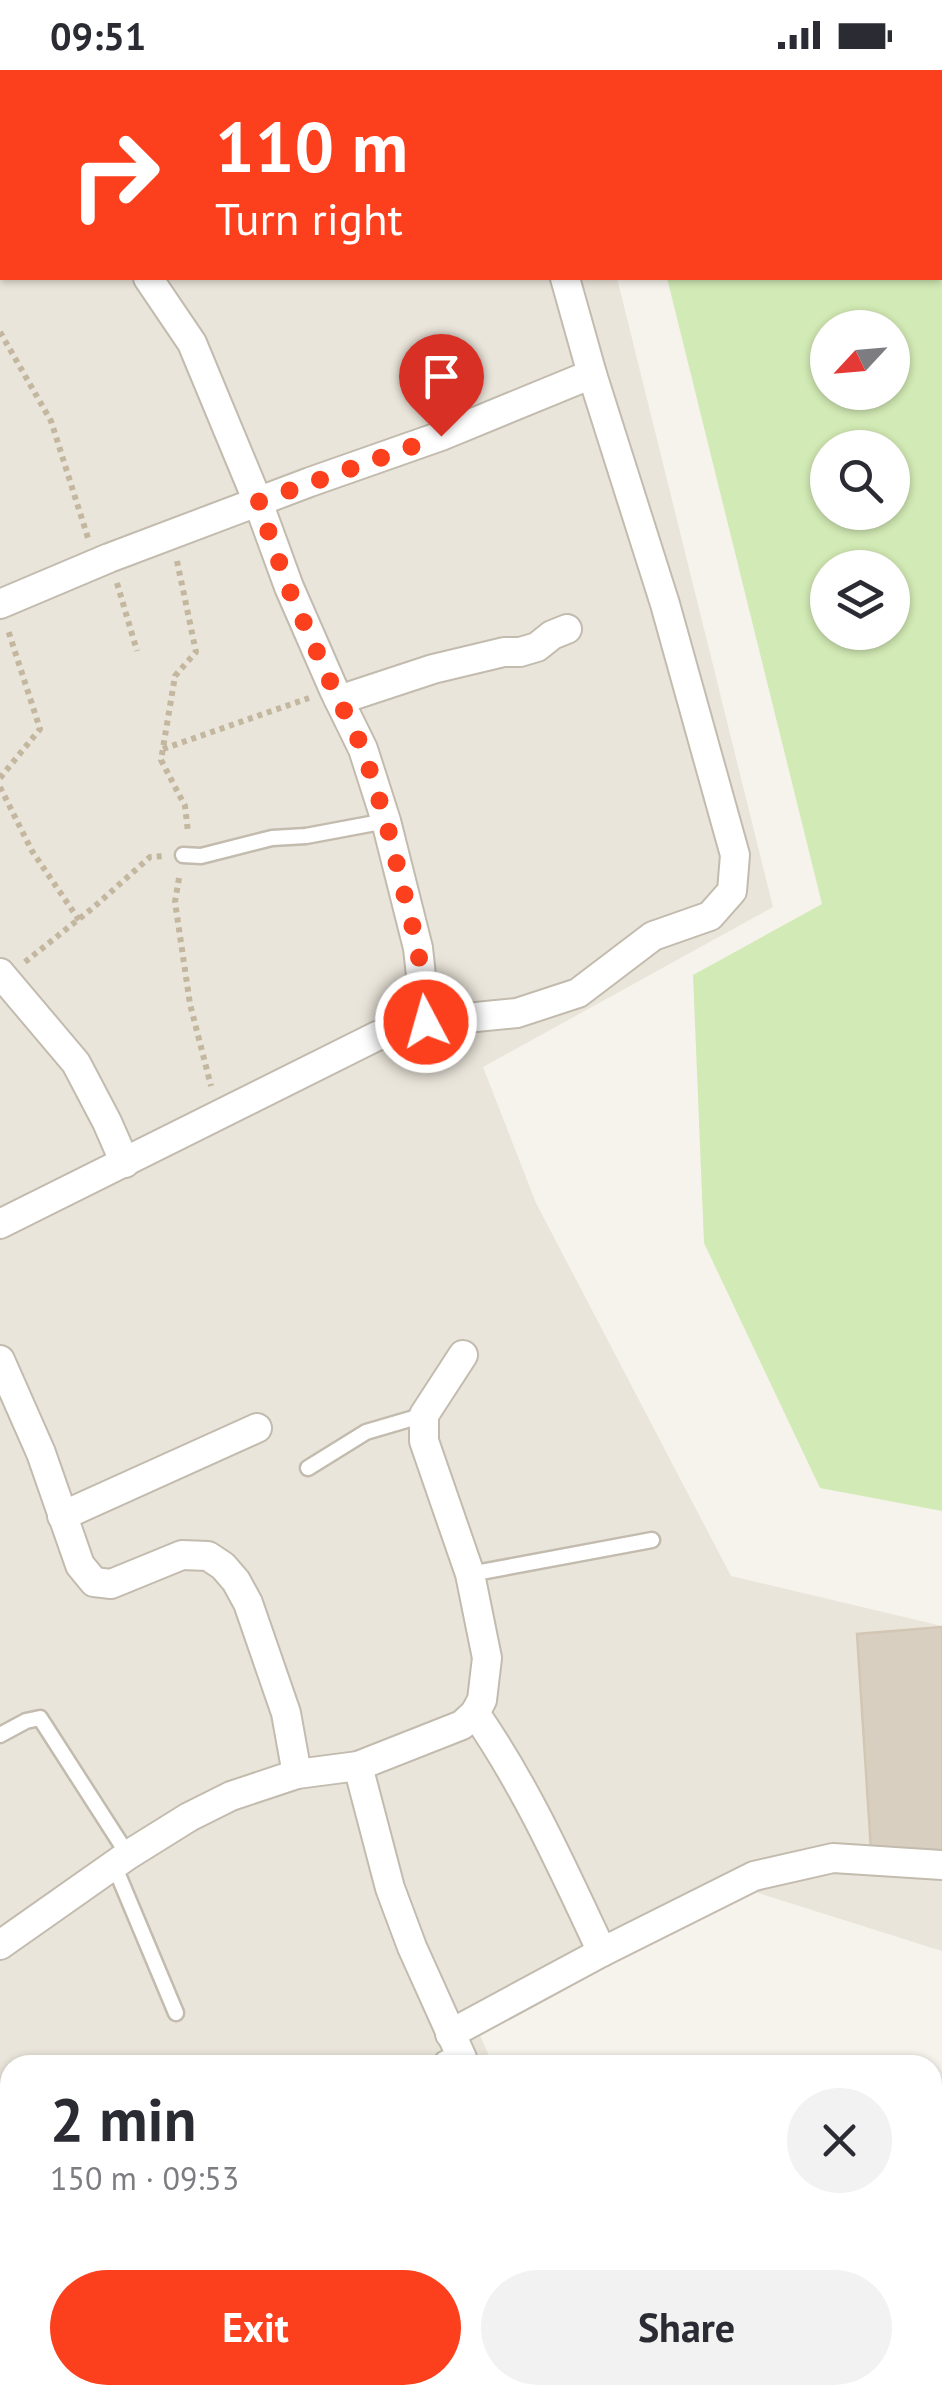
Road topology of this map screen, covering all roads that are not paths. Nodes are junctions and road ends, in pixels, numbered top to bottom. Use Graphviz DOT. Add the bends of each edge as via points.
graph roads {
  1 [pos="149,280"];
  2 [pos="567,280"];
  3 [pos="592,374"];
  4 [pos="258,502"];
  5 [pos="3,613"];
  6 [pos="566,629"];
  7 [pos="336,695"];
  8 [pos="386,821"];
  9 [pos="183,855"];
  10 [pos="2,976"];
  11 [pos="426,1022"];
  12 [pos="126,1163"];
  13 [pos="0,1224"];
  14 [pos="463,1355"];
  15 [pos="0,1360"];
  16 [pos="424,1415"];
  17 [pos="256,1428"];
  18 [pos="308,1468"];
  19 [pos="62,1516"];
  20 [pos="652,1540"];
  21 [pos="470,1574"];
  22 [pos="475,1713"];
  23 [pos="0,1735"];
  24 [pos="358,1766"];
  25 [pos="297,1774"];
  26 [pos="121,1860"];
  27 [pos="942,1864"];
  28 [pos="2,1938"];
  29 [pos="602,1952"];
  30 [pos="176,2013"];
  31 [pos="455,2055"];
  32 [pos="456,2055"];
  1 -- 4 [label="street" via="192,343"];
  2 -- 3 [label="street"];
  3 -- 4 [label="street"];
  3 -- 11 [label="street" via="736,855 732,892 710,916 653,936 578,993 517,1013"];
  4 -- 5 [label="street" via="102,560"];
  4 -- 7 [label="street"];
  6 -- 7 [label="street" via="520,652"];
  7 -- 8 [label="street" via="363,749"];
  8 -- 9 [label="lane"];
  8 -- 11 [label="street" via="418,948"];
  10 -- 12 [label="street" via="76,1063"];
  11 -- 12 [label="street" via="377,1036"];
  12 -- 13 [label="street"];
  14 -- 16 [label="street"];
  15 -- 19 [label="street"];
  16 -- 18 [label="lane" via="366,1432"];
  16 -- 21 [label="street" via="424,1441"];
  17 -- 19 [label="street"];
  19 -- 25 [label="street" via="80,1565 94,1582 112,1584 182,1555 208,1556 236,1580 286,1713"];
  20 -- 21 [label="lane"];
  21 -- 22 [label="street" via="487,1658"];
  22 -- 24 [label="street"];
  22 -- 29 [label="street" via="538,1816"];
  23 -- 26 [label="lane" via="40,1718"];
  24 -- 25 [label="street"];
  24 -- 31 [label="street" via="390,1888"];
  25 -- 26 [label="street" via="230,1796"];
  26 -- 28 [label="street"];
  26 -- 30 [label="lane"];
  27 -- 29 [label="street" via="833,1858 754,1876"];
  29 -- 32 [label="street"];
}
